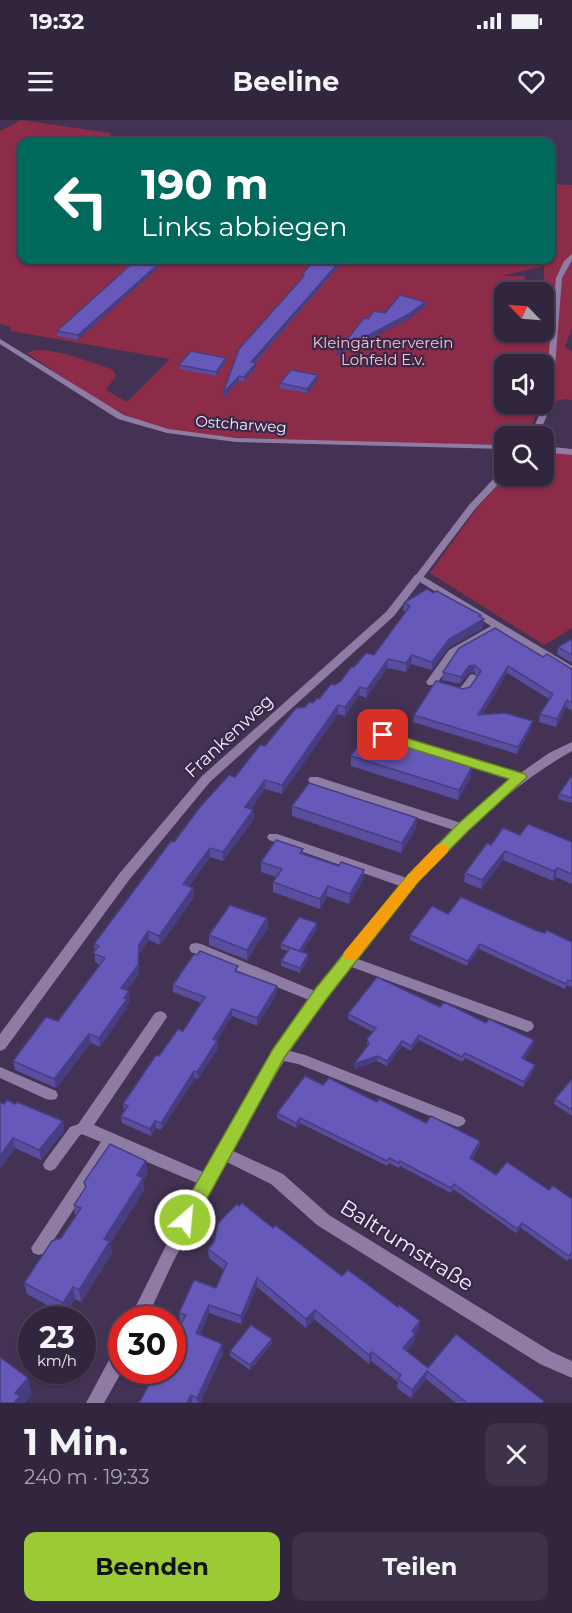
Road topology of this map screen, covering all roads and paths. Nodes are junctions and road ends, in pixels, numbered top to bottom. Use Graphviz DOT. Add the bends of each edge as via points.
graph roads {
  1 [pos="572,256"];
  2 [pos="0,341"];
  3 [pos="538,426"];
  4 [pos="494,447"];
  5 [pos="554,450"];
  6 [pos="572,452"];
  7 [pos="494,484"];
  8 [pos="418,577"];
  9 [pos="498,626"];
  10 [pos="572,671"];
  11 [pos="472,676"];
  12 [pos="432,682"];
  13 [pos="370,732"];
  14 [pos="572,746"];
  15 [pos="520,777"];
  16 [pos="315,780"];
  17 [pos="463,828"];
  18 [pos="273,837"];
  19 [pos="409,884"];
  20 [pos="196,948"];
  21 [pos="347,960"];
  22 [pos="318,998"];
  23 [pos="159,1017"];
  24 [pos="527,1026"];
  25 [pos="0,1045"];
  26 [pos="279,1054"];
  27 [pos="0,1072"];
  28 [pos="51,1095"];
  29 [pos="458,1121"];
  30 [pos="84,1128"];
  31 [pos="111,1139"];
  32 [pos="223,1153"];
  33 [pos="50,1165"];
  34 [pos="206,1180"];
  35 [pos="39,1248"];
  36 [pos="143,1306"];
  37 [pos="572,1370"];
  38 [pos="108,1379"];
  39 [pos="95,1403"];
  1 -- 3 [label="lane" via="559,278 548,404"];
  2 -- 4 [label="lane, Ostcharweg" via="121,417 167,431 236,440"];
  5 -- 6 [label="street"];
  7 -- 8 [label="lane, Frankenweg"];
  8 -- 9 [label="street"];
  8 -- 25 [label="street, Frankenweg" via="375,629 206,779 124,877"];
  9 -- 10 [label="street"];
  9 -- 12 [label="street" via="453,652"];
  11 -- 12 [label="lane" via="463,691"];
  13 -- 15 [label="street"];
  14 -- 15 [label="street"];
  15 -- 17 [label="street"];
  16 -- 17 [label="street"];
  17 -- 19 [label="street"];
  18 -- 19 [label="street"];
  19 -- 21 [label="street"];
  20 -- 22 [label="street"];
  21 -- 22 [label="street"];
  21 -- 24 [label="street"];
  22 -- 26 [label="street"];
  23 -- 30 [label="street"];
  26 -- 29 [label="street"];
  26 -- 32 [label="street"];
  27 -- 28 [label="lane"];
  30 -- 31 [label="street"];
  30 -- 33 [label="lane" via="75,1131"];
  31 -- 34 [label="street"];
  31 -- 35 [label="street"];
  32 -- 34 [label="street"];
  32 -- 37 [label="street, Baltrumstraße" via="277,1179 323,1220 546,1358"];
  34 -- 36 [label="street"];
  38 -- 39 [label="street"];
}
